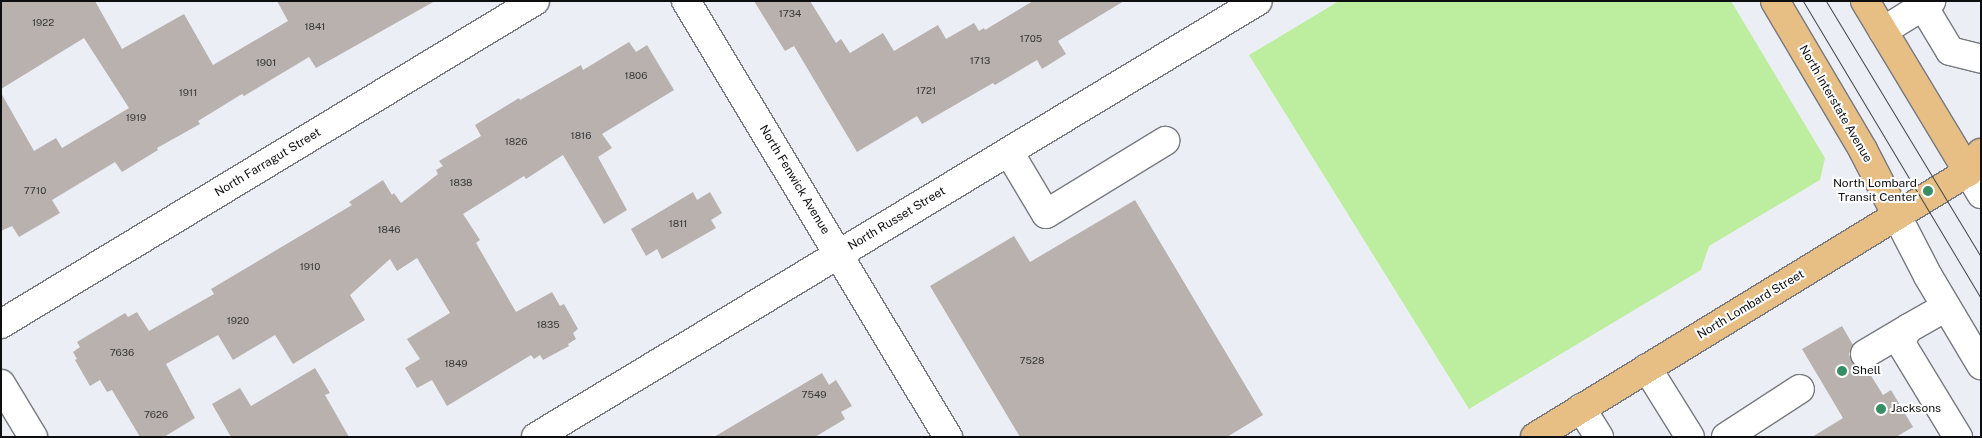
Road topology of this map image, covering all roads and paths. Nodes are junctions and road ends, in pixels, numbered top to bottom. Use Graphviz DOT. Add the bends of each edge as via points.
graph roads {
  1 [pos="535,1"];
  2 [pos="686,1"];
  3 [pos="1258,1"];
  4 [pos="1775,1"];
  5 [pos="1865,1"];
  6 [pos="1927,4"];
  7 [pos="1883,31"];
  8 [pos="1981,59"];
  9 [pos="1165,141"];
  10 [pos="1009,152"];
  11 [pos="1977,173"];
  12 [pos="1897,216"];
  13 [pos="838,255"];
  14 [pos="1946,307"];
  15 [pos="1,324"];
  16 [pos="1909,328"];
  17 [pos="1865,354"];
  18 [pos="1981,365"];
  19 [pos="1647,368"];
  20 [pos="1,384"];
  21 [pos="1800,388"];
  22 [pos="1581,408"];
  23 [pos="33,437"];
  24 [pos="536,437"];
  25 [pos="948,437"];
  26 [pos="1535,437"];
  27 [pos="1599,437"];
  28 [pos="1690,437"];
  29 [pos="1726,437"];
  30 [pos="1958,437"];
  1 -- 15 [label="street, North Farragut Street"];
  2 -- 13 [label="street, North Fenwick Avenue"];
  3 -- 10 [label="street, North Russet Street"];
  4 -- 12 [label="main road, North Interstate Avenue" via="1863,150"];
  5 -- 7 [label="main road"];
  6 -- 7 [label="street"];
  6 -- 8 [label="street" via="1950,51"];
  7 -- 11 [label="main road"];
  9 -- 10 [label="street" via="1046,214"];
  10 -- 13 [label="street, North Russet Street"];
  11 -- 12 [label="main road, North Lombard Street"];
  12 -- 14 [label="street, North Interstate Avenue"];
  12 -- 19 [label="main road, North Lombard Street"];
  13 -- 24 [label="street, North Russet Street"];
  13 -- 25 [label="street, North Fenwick Avenue"];
  14 -- 16 [label="street"];
  14 -- 18 [label="street, North Interstate Avenue"];
  16 -- 17 [label="street"];
  16 -- 30 [label="street" via="1902,345"];
  19 -- 22 [label="main road, North Lombard Street"];
  19 -- 28 [label="street"];
  20 -- 23 [label="street"];
  21 -- 29 [label="street"];
  22 -- 26 [label="main road, North Lombard Street"];
  22 -- 27 [label="street"];
}
